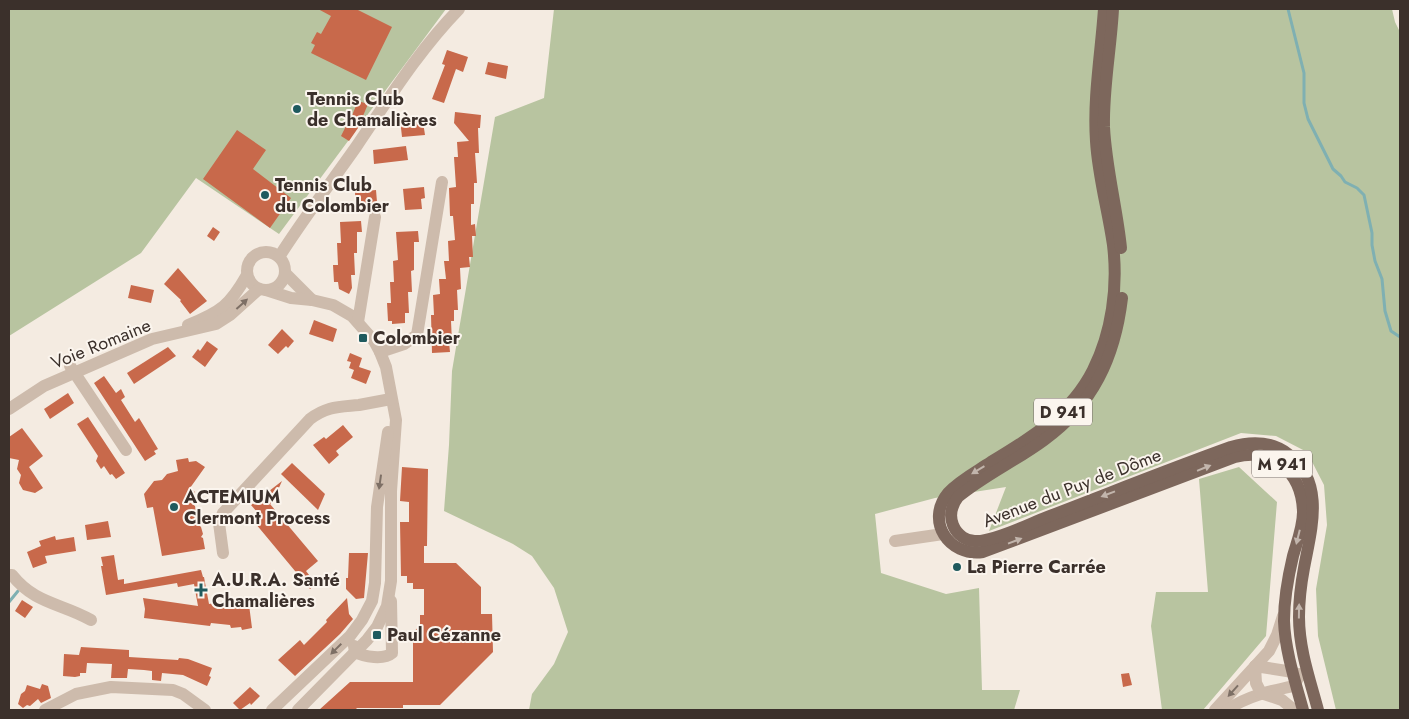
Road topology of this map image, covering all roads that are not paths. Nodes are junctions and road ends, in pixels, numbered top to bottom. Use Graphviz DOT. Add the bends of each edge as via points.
graph roads {
  1 [pos="459,9"];
  2 [pos="1104,9"];
  3 [pos="1113,9"];
  4 [pos="442,182"];
  5 [pos="374,217"];
  6 [pos="275,255"];
  7 [pos="285,273"];
  8 [pos="247,275"];
  9 [pos="262,290"];
  10 [pos="312,300"];
  11 [pos="358,322"];
  12 [pos="380,352"];
  13 [pos="73,370"];
  14 [pos="391,399"];
  15 [pos="9,400"];
  16 [pos="9,409"];
  17 [pos="126,450"];
  18 [pos="1156,481"];
  19 [pos="949,532"];
  20 [pos="375,533"];
  21 [pos="895,541"];
  22 [pos="223,553"];
  23 [pos="9,575"];
  24 [pos="391,581"];
  25 [pos="1285,606"];
  26 [pos="91,620"];
  27 [pos="1302,646"];
  28 [pos="355,652"];
  29 [pos="1256,666"];
  30 [pos="1296,679"];
  31 [pos="328,680"];
  32 [pos="303,681"];
  33 [pos="1261,694"];
  34 [pos="50,709"];
  35 [pos="205,710"];
  36 [pos="264,710"];
  37 [pos="272,710"];
  38 [pos="287,710"];
  39 [pos="298,710"];
  40 [pos="1215,710"];
  41 [pos="1227,710"];
  42 [pos="1294,710"];
  43 [pos="1303,710"];
  44 [pos="1309,710"];
  45 [pos="1318,710"];
  1 -- 6 [label="street" via="391,94 296,231"];
  2 -- 19 [label="main road, D 941, one-way" via="1095,116 1098,164 1115,275 1106,336 1089,378 1061,414 1038,433 958,484 947,495 939,515 940,528"];
  3 -- 19 [label="main road, Avenue du Puy de Dôme / D 941" via="1104,128 1123,272 1119,318 1112,349 1091,392 1064,424 958,497 951,512"];
  4 -- 12 [label="street" via="417,335 404,344"];
  5 -- 11 [label="street"];
  6 -- 7 [label="street" via="285,267"];
  6 -- 8 [label="street" via="256,254 247,267"];
  7 -- 9 [label="street" via="279,286"];
  7 -- 10 [label="street"];
  8 -- 9 [label="street" via="250,282"];
  8 -- 13 [label="street, Voie Romaine" via="226,306 214,314 189,325 149,333"];
  9 -- 10 [label="street"];
  13 -- 9 [label="street, Voie Romaine, one-way" via="152,339 216,324"];
  10 -- 11 [label="street" via="333,305"];
  11 -- 12 [label="street"];
  12 -- 14 [label="street"];
  13 -- 15 [label="street, Voie Romaine" via="33,383"];
  13 -- 16 [label="street, Voie Romaine"];
  13 -- 17 [label="street"];
  14 -- 20 [label="street, one-way"];
  14 -- 22 [label="street" via="336,406 310,419 223,513 219,523"];
  14 -- 24 [label="street" via="396,420"];
  18 -- 19 [label="main road, Avenue du Puy de Dôme" via="985,551 972,553 961,550 949,542"];
  18 -- 25 [label="main road, M 941, one-way" via="1241,455 1265,456 1283,465 1296,482 1303,512"];
  27 -- 18 [label="main road, Avenue du Puy de Dôme / M 941, one-way" via="1300,595 1313,508 1310,486 1299,464 1275,446 1247,443 1230,446"];
  19 -- 21 [label="street"];
  20 -- 28 [label="street" via="382,551 381,594 372,617 354,644"];
  20 -- 32 [label="street, one-way" via="374,592 366,614 350,636"];
  23 -- 26 [label="street" via="43,601"];
  24 -- 28 [label="street" via="382,616 373,633"];
  24 -- 28 [label="street" via="392,653 385,656"];
  25 -- 29 [label="street" via="1274,643"];
  25 -- 30 [label="main road, M 941" via="1286,634"];
  27 -- 30 [label="street"];
  27 -- 45 [label="main road, Avenue du Puy de Dôme / M 941"];
  28 -- 31 [label="street"];
  29 -- 30 [label="street"];
  29 -- 33 [label="street" via="1256,683"];
  29 -- 40 [label="street, one-way"];
  30 -- 33 [label="street"];
  30 -- 43 [label="main road, M 941"];
  30 -- 44 [label="street"];
  31 -- 38 [label="street" via="303,694"];
  31 -- 39 [label="street"];
  32 -- 36 [label="street"];
  32 -- 37 [label="street"];
  33 -- 41 [label="street"];
  33 -- 42 [label="street" via="1282,700"];
  34 -- 35 [label="street" via="76,694 124,687 178,692"];
}
